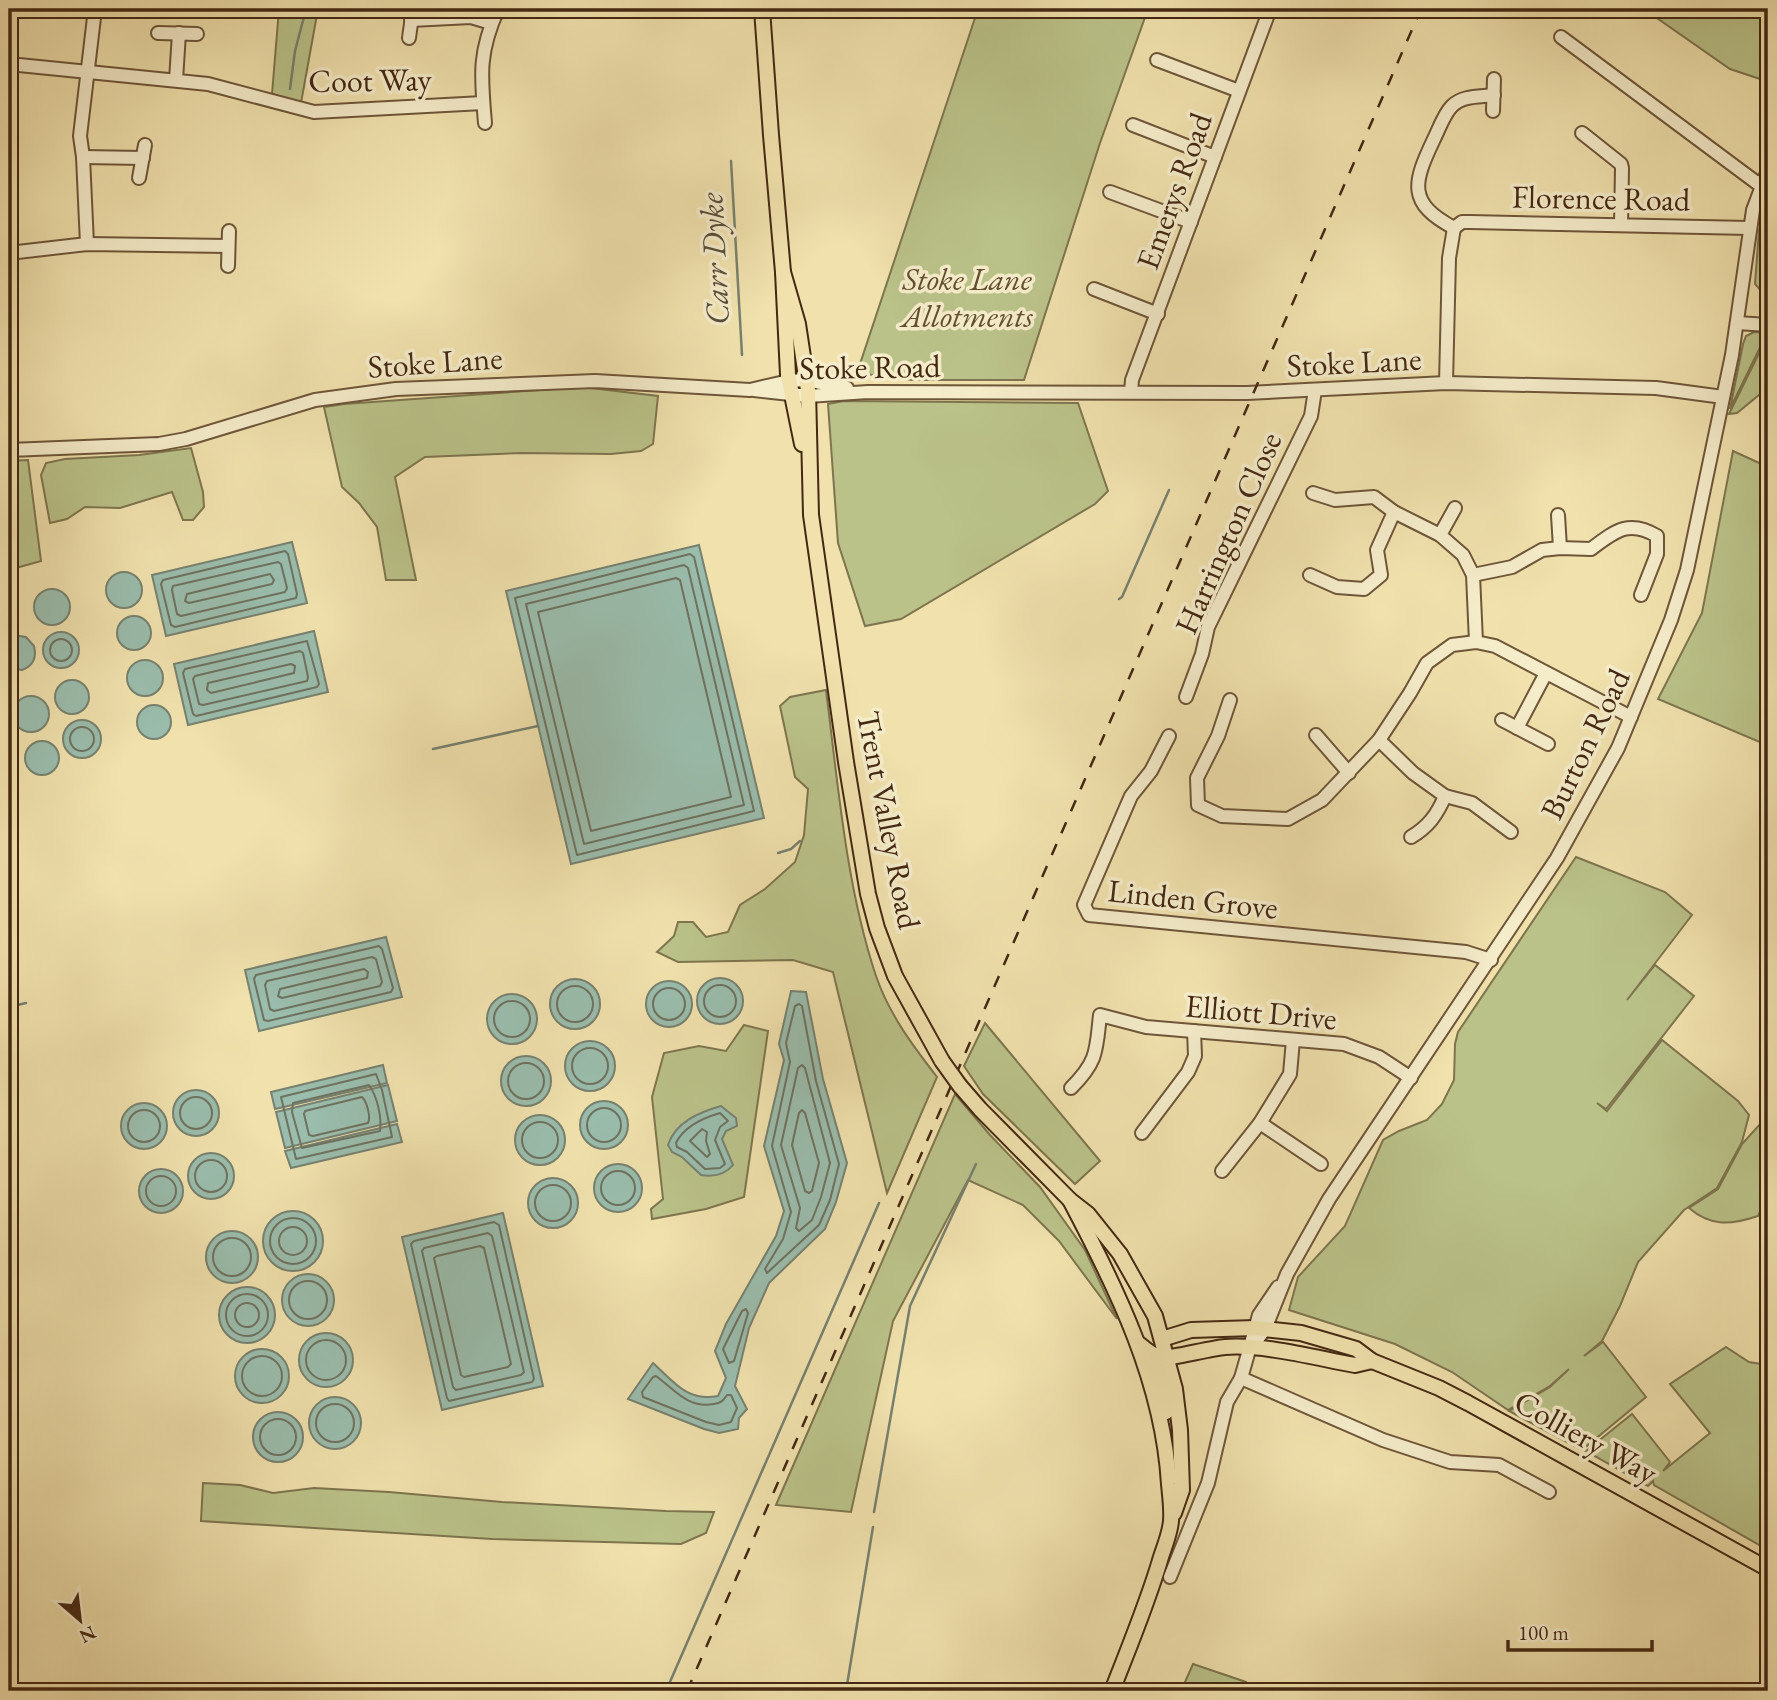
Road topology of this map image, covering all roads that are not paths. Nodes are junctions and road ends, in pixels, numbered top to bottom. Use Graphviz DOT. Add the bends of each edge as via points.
graph roads {
  1 [pos="95,9"];
  2 [pos="498,9"];
  3 [pos="762,9"];
  4 [pos="1270,9"];
  5 [pos="412,15"];
  6 [pos="491,23"];
  7 [pos="158,33"];
  8 [pos="179,33"];
  9 [pos="197,34"];
  10 [pos="1561,37"];
  11 [pos="409,38"];
  12 [pos="1157,60"];
  13 [pos="9,64"];
  14 [pos="86,73"];
  15 [pos="1494,79"];
  16 [pos="176,80"];
  17 [pos="1239,91"];
  18 [pos="1494,95"];
  19 [pos="484,103"];
  20 [pos="1493,111"];
  21 [pos="485,123"];
  22 [pos="1133,124"];
  23 [pos="1582,133"];
  24 [pos="1215,156"];
  25 [pos="83,157"];
  26 [pos="1766,176"];
  27 [pos="139,178"];
  28 [pos="1110,192"];
  29 [pos="1191,222"];
  30 [pos="1621,225"];
  31 [pos="1454,228"];
  32 [pos="1749,228"];
  33 [pos="229,231"];
  34 [pos="87,244"];
  35 [pos="228,246"];
  36 [pos="9,253"];
  37 [pos="228,266"];
  38 [pos="783,272"];
  39 [pos="1094,289"];
  40 [pos="1158,314"];
  41 [pos="1737,323"];
  42 [pos="1768,325"];
  43 [pos="806,380"];
  44 [pos="1446,383"];
  45 [pos="790,388"];
  46 [pos="754,390"];
  47 [pos="1315,390"];
  48 [pos="1130,391"];
  49 [pos="868,392"];
  50 [pos="987,392"];
  51 [pos="808,396"];
  52 [pos="1723,397"];
  53 [pos="9,450"];
  54 [pos="809,473"];
  55 [pos="1313,493"];
  56 [pos="1455,508"];
  57 [pos="1394,512"];
  58 [pos="1558,515"];
  59 [pos="1440,535"];
  60 [pos="1560,548"];
  61 [pos="1310,575"];
  62 [pos="1472,576"];
  63 [pos="1641,595"];
  64 [pos="1476,642"];
  65 [pos="1546,673"];
  66 [pos="1186,697"];
  67 [pos="1230,700"];
  68 [pos="1631,717"];
  69 [pos="1502,720"];
  70 [pos="1517,728"];
  71 [pos="1169,736"];
  72 [pos="1316,736"];
  73 [pos="1379,740"];
  74 [pos="1548,744"];
  75 [pos="1349,773"];
  76 [pos="1445,796"];
  77 [pos="1511,832"];
  78 [pos="1419,837"];
  79 [pos="1491,960"];
  80 [pos="1194,1031"];
  81 [pos="1293,1040"];
  82 [pos="1411,1078"];
  83 [pos="1071,1088"];
  84 [pos="1260,1123"];
  85 [pos="1142,1133"];
  86 [pos="1321,1164"];
  87 [pos="1222,1171"];
  88 [pos="1070,1200"];
  89 [pos="1260,1329"];
  90 [pos="1162,1339"];
  91 [pos="1138,1343"];
  92 [pos="1251,1348"];
  93 [pos="1151,1354"];
  94 [pos="1167,1359"];
  95 [pos="1372,1362"];
  96 [pos="1241,1378"];
  97 [pos="1164,1440"];
  98 [pos="1549,1492"];
  99 [pos="1170,1526"];
  100 [pos="1768,1569"];
  101 [pos="1170,1577"];
  102 [pos="1112,1691"];
  1 -- 14 [label="street"];
  2 -- 6 [label="street"];
  3 -- 38 [label="main road, Trent Valley Road"];
  4 -- 17 [label="street, Emerys Road"];
  5 -- 6 [label="street"];
  5 -- 11 [label="street"];
  6 -- 19 [label="street" via="482,57"];
  7 -- 8 [label="street"];
  8 -- 9 [label="street"];
  8 -- 16 [label="street"];
  10 -- 26 [label="street" via="1757,183"];
  12 -- 17 [label="street"];
  13 -- 14 [label="street, Coot Way"];
  14 -- 16 [label="street, Coot Way"];
  14 -- 25 [label="street" via="80,136"];
  15 -- 18 [label="street"];
  16 -- 19 [label="street, Coot Way" via="314,112"];
  17 -- 24 [label="street, Emerys Road"];
  18 -- 20 [label="street"];
  18 -- 31 [label="street" via="1466,98 1452,106 1419,175 1424,208"];
  19 -- 21 [label="street"];
  22 -- 24 [label="street"];
  23 -- 30 [label="street" via="1622,168"];
  24 -- 29 [label="street, Emerys Road"];
  25 -- 27 [label="street" via="144,152"];
  25 -- 34 [label="street"];
  26 -- 32 [label="street, Burton Road"];
  28 -- 29 [label="street"];
  29 -- 40 [label="street, Emerys Road"];
  30 -- 31 [label="street, Florence Road" via="1462,222"];
  30 -- 32 [label="street, Florence Road"];
  31 -- 44 [label="street"];
  32 -- 41 [label="street, Burton Road"];
  33 -- 35 [label="street"];
  34 -- 35 [label="street"];
  34 -- 36 [label="street"];
  35 -- 37 [label="street"];
  38 -- 43 [label="main road, Trent Valley Road" via="798,324"];
  38 -- 45 [label="main road, Trent Valley Road"];
  39 -- 40 [label="street"];
  40 -- 48 [label="street, Emerys Road"];
  41 -- 42 [label="street"];
  41 -- 52 [label="street, Burton Road"];
  43 -- 45 [label="street"];
  43 -- 49 [label="street"];
  43 -- 51 [label="main road, Trent Valley Road"];
  44 -- 47 [label="street, Stoke Lane"];
  44 -- 52 [label="street, Stoke Lane" via="1656,388"];
  45 -- 46 [label="street, Stoke Road"];
  45 -- 51 [label="street, Stoke Road"];
  45 -- 54 [label="main road, Trent Valley Road"];
  46 -- 53 [label="street, Stoke Lane" via="595,381 396,389 315,400 159,444"];
  47 -- 48 [label="street, Stoke Lane"];
  47 -- 66 [label="street, Harrington Close" via="1311,416 1208,627"];
  48 -- 50 [label="street, Stoke Lane"];
  49 -- 50 [label="street, Stoke Road"];
  49 -- 51 [label="street, Stoke Road"];
  51 -- 54 [label="main road, Trent Valley Road"];
  52 -- 68 [label="street, Burton Road" via="1687,570"];
  54 -- 88 [label="main road, Trent Valley Road, bridge" via="843,745 877,928 895,976 942,1061 979,1110"];
  55 -- 57 [label="street" via="1335,500 1374,497"];
  56 -- 59 [label="street"];
  57 -- 59 [label="street"];
  57 -- 61 [label="street" via="1377,550 1381,575 1364,589 1337,587"];
  58 -- 60 [label="street"];
  59 -- 62 [label="street" via="1463,555"];
  60 -- 62 [label="street" via="1542,550 1512,567"];
  60 -- 63 [label="street" via="1591,549 1617,529 1643,527 1657,536 1657,554"];
  62 -- 64 [label="street"];
  64 -- 65 [label="street" via="1495,646"];
  64 -- 73 [label="street" via="1451,645 1427,663"];
  65 -- 68 [label="street"];
  65 -- 70 [label="street"];
  67 -- 75 [label="street" via="1197,778 1198,805 1222,816 1288,819 1322,800"];
  68 -- 79 [label="street, Burton Road" via="1600,784"];
  69 -- 70 [label="street"];
  70 -- 74 [label="street"];
  71 -- 79 [label="street, Linden Grove" via="1151,771 1131,796 1084,905 1089,915 1466,952"];
  72 -- 75 [label="street"];
  73 -- 75 [label="street"];
  73 -- 76 [label="street"];
  76 -- 77 [label="street" via="1472,803"];
  76 -- 78 [label="street"];
  79 -- 82 [label="street, Burton Road"];
  80 -- 81 [label="street, Elliott Drive"];
  80 -- 83 [label="street, Elliott Drive" via="1146,1027 1100,1015 1095,1053 1087,1071"];
  80 -- 85 [label="street" via="1195,1056 1188,1072"];
  81 -- 82 [label="street, Elliott Drive" via="1344,1044 1379,1057"];
  81 -- 84 [label="street" via="1290,1074"];
  82 -- 89 [label="street, Burton Road" via="1335,1190 1259,1315"];
  84 -- 86 [label="street"];
  84 -- 87 [label="street"];
  88 -- 90 [label="main road, Trent Valley Road" via="1088,1214 1120,1254"];
  88 -- 91 [label="main road, Trent Valley Road"];
  89 -- 90 [label="main road, Colliery Way" via="1187,1330"];
  89 -- 92 [label="street, Burton Road"];
  89 -- 95 [label="main road, Colliery Way" via="1301,1333 1356,1349"];
  90 -- 93 [label="main road"];
  90 -- 94 [label="main road, Trent Valley Road"];
  91 -- 93 [label="main road"];
  91 -- 97 [label="main road, Trent Valley Road"];
  92 -- 94 [label="main road, Colliery Way" via="1205,1350"];
  92 -- 95 [label="main road, Colliery Way" via="1356,1365"];
  92 -- 96 [label="street, Burton Road"];
  93 -- 94 [label="main road"];
  93 -- 97 [label="main road" via="1163,1394 1168,1429"];
  94 -- 99 [label="main road, Trent Valley Road" via="1180,1430 1182,1490"];
  95 -- 100 [label="main road, Colliery Way" via="1468,1403"];
  96 -- 98 [label="street" via="1383,1440 1450,1462 1499,1465"];
  96 -- 101 [label="street, Burton Road" via="1227,1402 1208,1483 1193,1507"];
  97 -- 99 [label="main road, Trent Valley Road"];
  99 -- 102 [label="main road"];
}
